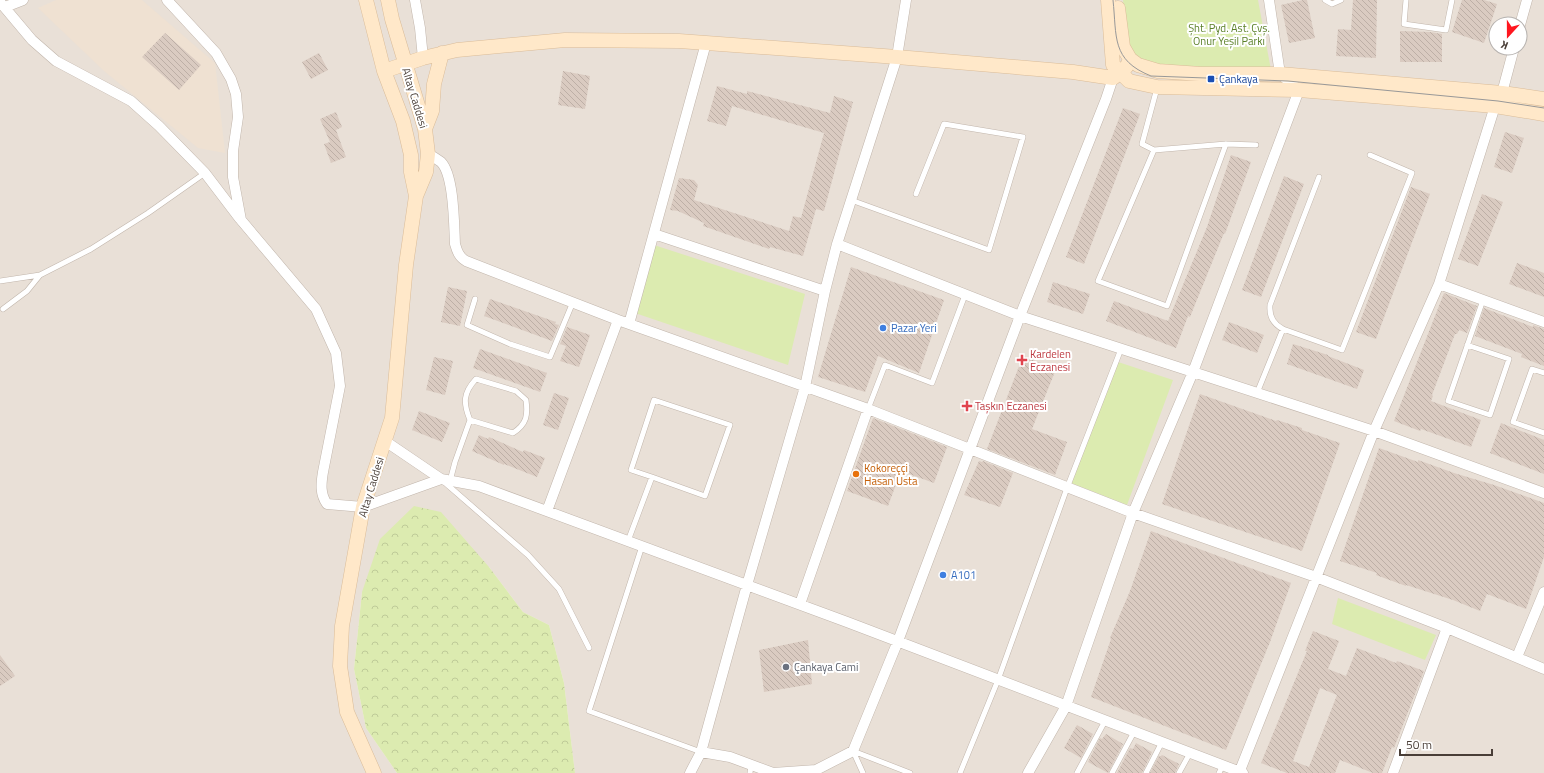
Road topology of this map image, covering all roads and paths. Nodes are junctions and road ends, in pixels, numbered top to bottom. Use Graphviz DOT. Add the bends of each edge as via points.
graph roads {
  1 [pos="23,0"];
  2 [pos="167,0"];
  3 [pos="366,0"];
  4 [pos="388,0"];
  5 [pos="415,0"];
  6 [pos="906,0"];
  7 [pos="1108,0"];
  8 [pos="1117,0"];
  9 [pos="1269,0"];
  10 [pos="1325,0"];
  11 [pos="1341,0"];
  12 [pos="1406,0"];
  13 [pos="1452,0"];
  14 [pos="1527,0"];
  15 [pos="2,5"];
  16 [pos="1523,16"];
  17 [pos="706,43"];
  18 [pos="442,53"];
  19 [pos="1512,56"];
  20 [pos="897,57"];
  21 [pos="422,58"];
  22 [pos="1130,59"];
  23 [pos="405,64"];
  24 [pos="384,71"];
  25 [pos="1280,74"];
  26 [pos="1117,75"];
  27 [pos="1157,88"];
  28 [pos="1299,90"];
  29 [pos="1502,93"];
  30 [pos="1544,99"];
  31 [pos="1495,106"];
  32 [pos="1544,114"];
  33 [pos="425,129"];
  34 [pos="1226,144"];
  35 [pos="1256,145"];
  36 [pos="1154,150"];
  37 [pos="428,154"];
  38 [pos="1370,155"];
  39 [pos="205,173"];
  40 [pos="1319,177"];
  41 [pos="916,194"];
  42 [pos="416,196"];
  43 [pos="851,200"];
  44 [pos="241,220"];
  45 [pos="654,234"];
  46 [pos="837,244"];
  47 [pos="40,276"];
  48 [pos="0,281"];
  49 [pos="1439,284"];
  50 [pos="825,291"];
  51 [pos="965,295"];
  52 [pos="475,299"];
  53 [pos="1483,300"];
  54 [pos="573,302"];
  55 [pos="3,309"];
  56 [pos="1020,316"];
  57 [pos="618,320"];
  58 [pos="1544,322"];
  59 [pos="629,324"];
  60 [pos="1283,329"];
  61 [pos="1467,345"];
  62 [pos="1121,349"];
  63 [pos="1193,372"];
  64 [pos="1544,373"];
  65 [pos="805,387"];
  66 [pos="1257,393"];
  67 [pos="868,409"];
  68 [pos="470,420"];
  69 [pos="1374,431"];
  70 [pos="1544,433"];
  71 [pos="385,441"];
  72 [pos="971,450"];
  73 [pos="652,477"];
  74 [pos="446,480"];
  75 [pos="1067,488"];
  76 [pos="1544,493"];
  77 [pos="363,507"];
  78 [pos="547,511"];
  79 [pos="1133,513"];
  80 [pos="628,541"];
  81 [pos="642,546"];
  82 [pos="1316,577"];
  83 [pos="747,585"];
  84 [pos="1544,592"];
  85 [pos="800,604"];
  86 [pos="1447,628"];
  87 [pos="898,641"];
  88 [pos="589,648"];
  89 [pos="1517,657"];
  90 [pos="1544,669"];
  91 [pos="998,680"];
  92 [pos="1066,706"];
  93 [pos="1105,721"];
  94 [pos="1134,732"];
  95 [pos="1162,742"];
  96 [pos="853,751"];
  97 [pos="701,752"];
  98 [pos="1190,753"];
  99 [pos="750,769"];
  100 [pos="1221,769"];
  101 [pos="374,773"];
  102 [pos="690,773"];
  103 [pos="863,773"];
  104 [pos="910,773"];
  105 [pos="960,773"];
  106 [pos="1028,773"];
  107 [pos="1077,773"];
  108 [pos="1112,773"];
  109 [pos="1146,773"];
  110 [pos="1179,773"];
  111 [pos="1241,773"];
  112 [pos="1393,773"];
  1 -- 15 [label="street"];
  2 -- 44 [label="street" via="216,53 231,79 236,94 238,117 232,177"];
  3 -- 24 [label="main road, Altay Caddesi"];
  4 -- 23 [label="main road, Altay Caddesi"];
  5 -- 21 [label="street"];
  6 -- 20 [label="street"];
  7 -- 26 [label="main road" via="1113,65"];
  8 -- 22 [label="main road" via="1123,47"];
  9 -- 25 [label="street"];
  10 -- 11 [label="lane" via="1332,4"];
  12 -- 13 [label="lane" via="1404,24 1446,30"];
  14 -- 16 [label="street"];
  15 -- 39 [label="street" via="32,40 51,57 131,101"];
  17 -- 18 [label="main road" via="565,40"];
  17 -- 20 [label="main road"];
  17 -- 45 [label="street"];
  18 -- 21 [label="main road"];
  18 -- 33 [label="main road" via="434,84 432,111"];
  19 -- 29 [label="street"];
  20 -- 26 [label="main road"];
  20 -- 43 [label="street"];
  21 -- 23 [label="main road"];
  22 -- 25 [label="main road" via="1138,66 1158,71"];
  22 -- 26 [label="main road" via="1129,64"];
  23 -- 24 [label="main road"];
  23 -- 33 [label="main road, Altay Caddesi"];
  24 -- 42 [label="main road, Altay Caddesi" via="403,121 411,155 411,172"];
  25 -- 28 [label="street"];
  25 -- 29 [label="main road"];
  26 -- 27 [label="main road"];
  26 -- 56 [label="street"];
  27 -- 28 [label="main road"];
  27 -- 36 [label="lane" via="1142,144"];
  28 -- 31 [label="main road"];
  28 -- 63 [label="street"];
  29 -- 30 [label="main road"];
  29 -- 31 [label="street"];
  31 -- 32 [label="main road"];
  31 -- 49 [label="street"];
  33 -- 37 [label="main road, Altay Caddesi"];
  34 -- 35 [label="lane"];
  34 -- 36 [label="lane"];
  34 -- 36 [label="lane" via="1166,306 1098,281"];
  37 -- 42 [label="main road, Altay Caddesi" via="426,172"];
  37 -- 54 [label="street" via="447,171 455,244 461,258"];
  38 -- 60 [label="lane" via="1412,173 1342,350"];
  39 -- 44 [label="street"];
  39 -- 47 [label="lane" via="91,249"];
  40 -- 60 [label="lane" via="1270,305 1272,320"];
  41 -- 43 [label="lane" via="944,124 1023,137 988,250"];
  42 -- 71 [label="main road, Altay Caddesi" via="406,265 392,418"];
  43 -- 46 [label="street"];
  44 -- 77 [label="street" via="316,309 336,353 340,386 321,486 323,498 327,504"];
  45 -- 50 [label="street"];
  45 -- 59 [label="street"];
  46 -- 50 [label="street"];
  46 -- 51 [label="street"];
  47 -- 48 [label="lane"];
  47 -- 55 [label="lane" via="27,291"];
  49 -- 53 [label="street"];
  49 -- 69 [label="street"];
  50 -- 65 [label="street"];
  51 -- 56 [label="street"];
  51 -- 67 [label="lane" via="932,383 885,365"];
  52 -- 54 [label="lane" via="466,325 510,344 550,357"];
  53 -- 58 [label="street"];
  53 -- 61 [label="lane"];
  54 -- 57 [label="street"];
  56 -- 62 [label="street"];
  56 -- 72 [label="street"];
  57 -- 59 [label="street"];
  57 -- 78 [label="street"];
  59 -- 65 [label="street"];
  60 -- 66 [label="lane"];
  61 -- 61 [label="lane" via="1448,401 1490,415 1509,359"];
  62 -- 63 [label="street"];
  62 -- 75 [label="lane"];
  63 -- 66 [label="street"];
  63 -- 79 [label="street"];
  64 -- 70 [label="lane" via="1532,369 1513,422"];
  65 -- 67 [label="street"];
  65 -- 83 [label="street"];
  66 -- 69 [label="street"];
  67 -- 72 [label="street"];
  67 -- 85 [label="street"];
  68 -- 68 [label="lane" via="513,433 520,428 528,414 526,400 516,391 476,379 468,389 465,403"];
  68 -- 74 [label="lane"];
  69 -- 76 [label="street"];
  69 -- 82 [label="street"];
  71 -- 74 [label="street"];
  71 -- 77 [label="main road, Altay Caddesi"];
  72 -- 75 [label="street"];
  72 -- 87 [label="street"];
  73 -- 73 [label="lane" via="705,496 730,425 654,400 631,470"];
  73 -- 80 [label="lane"];
  74 -- 77 [label="street"];
  74 -- 78 [label="street" via="479,486"];
  74 -- 88 [label="lane" via="528,554 559,589"];
  75 -- 79 [label="street"];
  75 -- 91 [label="lane"];
  77 -- 101 [label="main road, Altay Caddesi" via="342,626 340,666 347,712"];
  78 -- 80 [label="street"];
  79 -- 82 [label="street"];
  79 -- 92 [label="street"];
  80 -- 81 [label="street"];
  81 -- 83 [label="street"];
  81 -- 97 [label="lane" via="589,710"];
  82 -- 86 [label="street"];
  82 -- 111 [label="street"];
  83 -- 85 [label="street"];
  83 -- 97 [label="street"];
  84 -- 89 [label="street"];
  85 -- 87 [label="street"];
  86 -- 89 [label="street"];
  86 -- 112 [label="street"];
  87 -- 91 [label="street"];
  87 -- 96 [label="street"];
  89 -- 90 [label="street"];
  91 -- 92 [label="street"];
  91 -- 105 [label="lane"];
  92 -- 93 [label="street"];
  92 -- 106 [label="street"];
  93 -- 94 [label="street"];
  93 -- 107 [label="lane"];
  94 -- 95 [label="street"];
  94 -- 108 [label="lane"];
  95 -- 98 [label="street"];
  95 -- 109 [label="lane"];
  96 -- 99 [label="street" via="816,770 773,773"];
  96 -- 103 [label="lane"];
  96 -- 104 [label="lane"];
  97 -- 99 [label="street" via="730,757"];
  97 -- 102 [label="street"];
  98 -- 100 [label="street"];
  98 -- 110 [label="lane"];
  100 -- 111 [label="street"];
}
